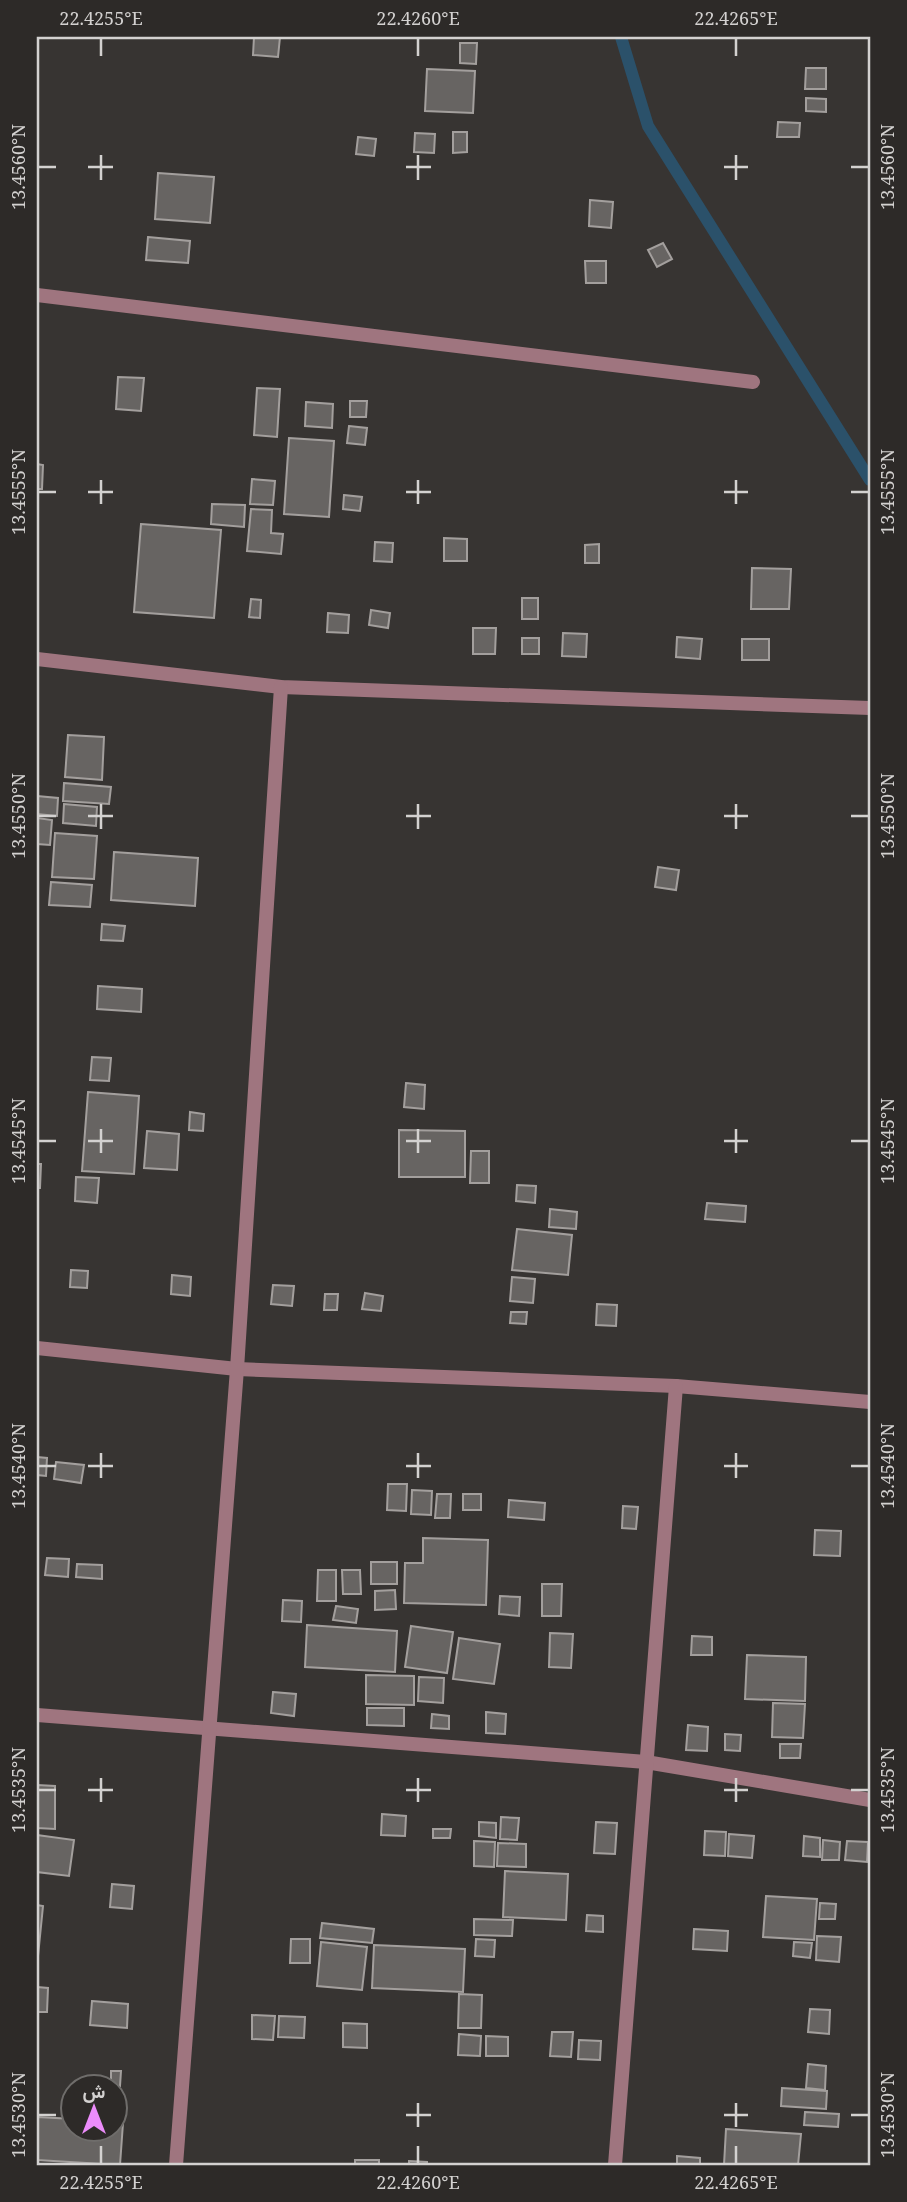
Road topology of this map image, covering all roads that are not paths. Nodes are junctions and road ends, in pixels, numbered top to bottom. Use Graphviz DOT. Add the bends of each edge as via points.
graph roads {
  1 [pos="37,295"];
  2 [pos="753,382"];
  3 [pos="37,659"];
  4 [pos="281,687"];
  5 [pos="870,708"];
  6 [pos="37,1348"];
  7 [pos="237,1369"];
  8 [pos="676,1386"];
  9 [pos="870,1402"];
  10 [pos="37,1716"];
  11 [pos="209,1729"];
  12 [pos="646,1762"];
  13 [pos="870,1800"];
  14 [pos="176,2165"];
  15 [pos="615,2165"];
  1 -- 2 [label="street"];
  3 -- 4 [label="street"];
  4 -- 5 [label="street"];
  4 -- 7 [label="street"];
  6 -- 7 [label="street"];
  7 -- 8 [label="street"];
  7 -- 11 [label="street"];
  8 -- 9 [label="street"];
  8 -- 12 [label="street"];
  10 -- 11 [label="street"];
  11 -- 12 [label="street"];
  11 -- 14 [label="street"];
  12 -- 13 [label="street"];
  12 -- 15 [label="street"];
}
